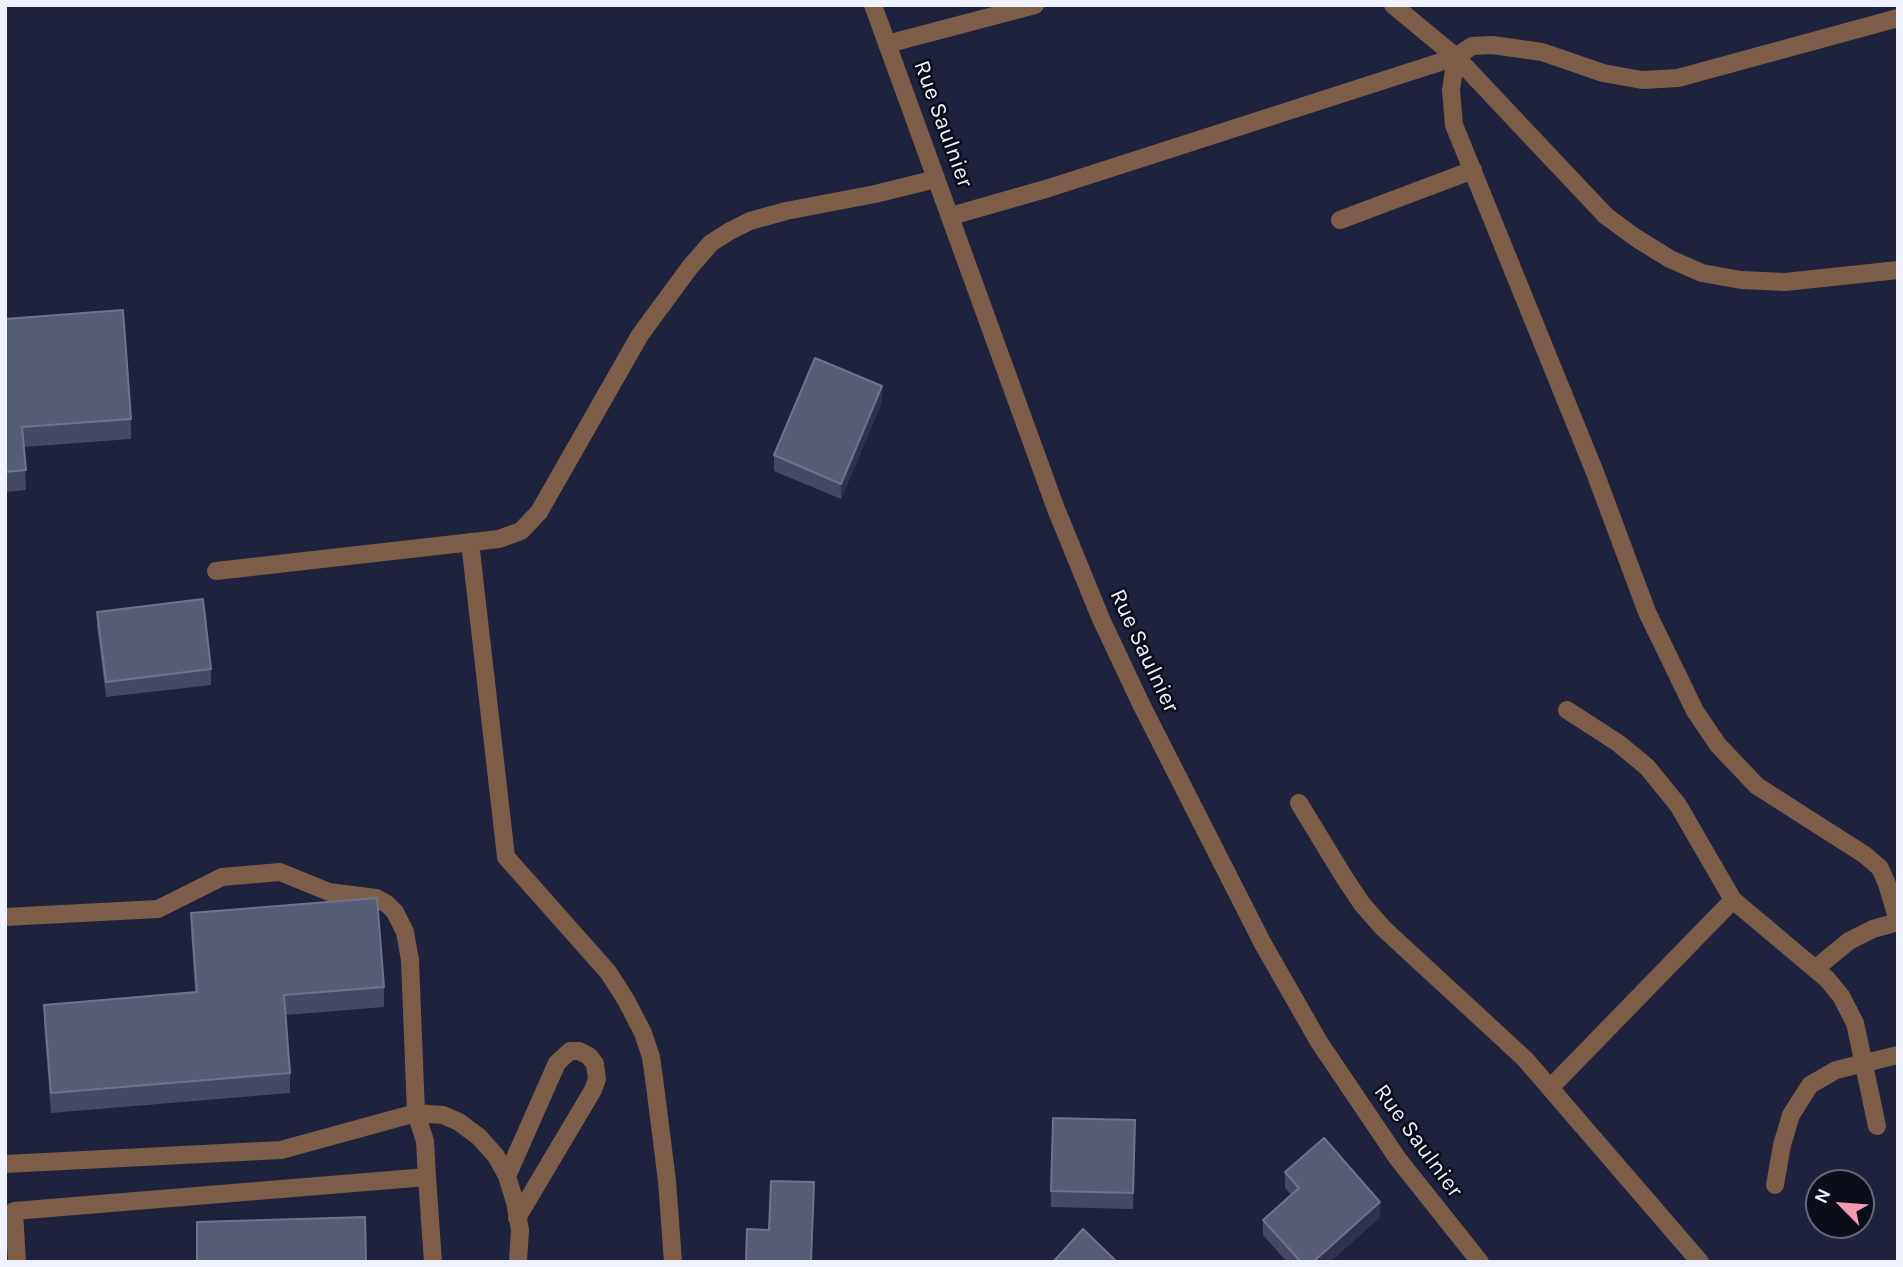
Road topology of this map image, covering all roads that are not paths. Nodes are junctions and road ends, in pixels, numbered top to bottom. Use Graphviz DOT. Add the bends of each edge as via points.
graph roads {
  1 [pos="873,5"];
  2 [pos="1035,5"];
  3 [pos="1394,5"];
  4 [pos="1898,18"];
  5 [pos="887,44"];
  6 [pos="1457,57"];
  7 [pos="1473,170"];
  8 [pos="936,179"];
  9 [pos="951,216"];
  10 [pos="1340,220"];
  11 [pos="1898,270"];
  12 [pos="470,542"];
  13 [pos="216,571"];
  14 [pos="1567,710"];
  15 [pos="1299,803"];
  16 [pos="1733,900"];
  17 [pos="5,917"];
  18 [pos="1898,921"];
  19 [pos="1815,969"];
  20 [pos="1898,1055"];
  21 [pos="1864,1063"];
  22 [pos="1550,1088"];
  23 [pos="416,1113"];
  24 [pos="1877,1126"];
  25 [pos="5,1164"];
  26 [pos="507,1176"];
  27 [pos="427,1177"];
  28 [pos="1775,1185"];
  29 [pos="517,1218"];
  30 [pos="17,1262"];
  31 [pos="433,1262"];
  32 [pos="518,1262"];
  33 [pos="673,1262"];
  34 [pos="1480,1262"];
  35 [pos="1700,1262"];
  1 -- 5 [label="street, Rue Saulnier"];
  2 -- 5 [label="street"];
  3 -- 6 [label="street"];
  4 -- 6 [label="street" via="1678,78 1642,80 1603,73 1518,47 1472,46"];
  5 -- 8 [label="street, Rue Saulnier"];
  6 -- 7 [label="street" via="1451,108"];
  6 -- 9 [label="street"];
  6 -- 11 [label="street" via="1606,216 1670,258 1702,273 1741,280 1785,282"];
  7 -- 10 [label="street"];
  7 -- 18 [label="street" via="1647,612 1695,710 1718,745 1757,786 1880,869"];
  8 -- 9 [label="street, Rue Saulnier"];
  8 -- 12 [label="street" via="750,221 711,243 640,335 539,512 521,531"];
  9 -- 34 [label="street, Rue Saulnier" via="1078,564 1214,851 1269,955 1346,1083 1398,1159"];
  12 -- 13 [label="street"];
  12 -- 33 [label="street" via="506,857 608,972 643,1033 667,1181"];
  14 -- 16 [label="street" via="1647,767 1678,805"];
  15 -- 22 [label="street" via="1376,920"];
  16 -- 19 [label="street"];
  16 -- 22 [label="street"];
  17 -- 23 [label="street" via="158,909 222,877 280,872 328,892 376,898 395,912 405,932"];
  18 -- 19 [label="street" via="1849,941"];
  19 -- 21 [label="street" via="1841,996 1855,1023"];
  20 -- 21 [label="street"];
  21 -- 24 [label="street"];
  21 -- 28 [label="street" via="1822,1076 1801,1095 1785,1135"];
  22 -- 35 [label="street"];
  23 -- 25 [label="street" via="281,1150"];
  23 -- 26 [label="street" via="443,1115 459,1122 496,1156"];
  23 -- 27 [label="street" via="425,1141"];
  26 -- 29 [label="street"];
  26 -- 29 [label="street" via="557,1063 570,1051 589,1056 597,1079 593,1090"];
  27 -- 30 [label="street" via="14,1210"];
  27 -- 31 [label="street"];
  29 -- 32 [label="street"];
}
